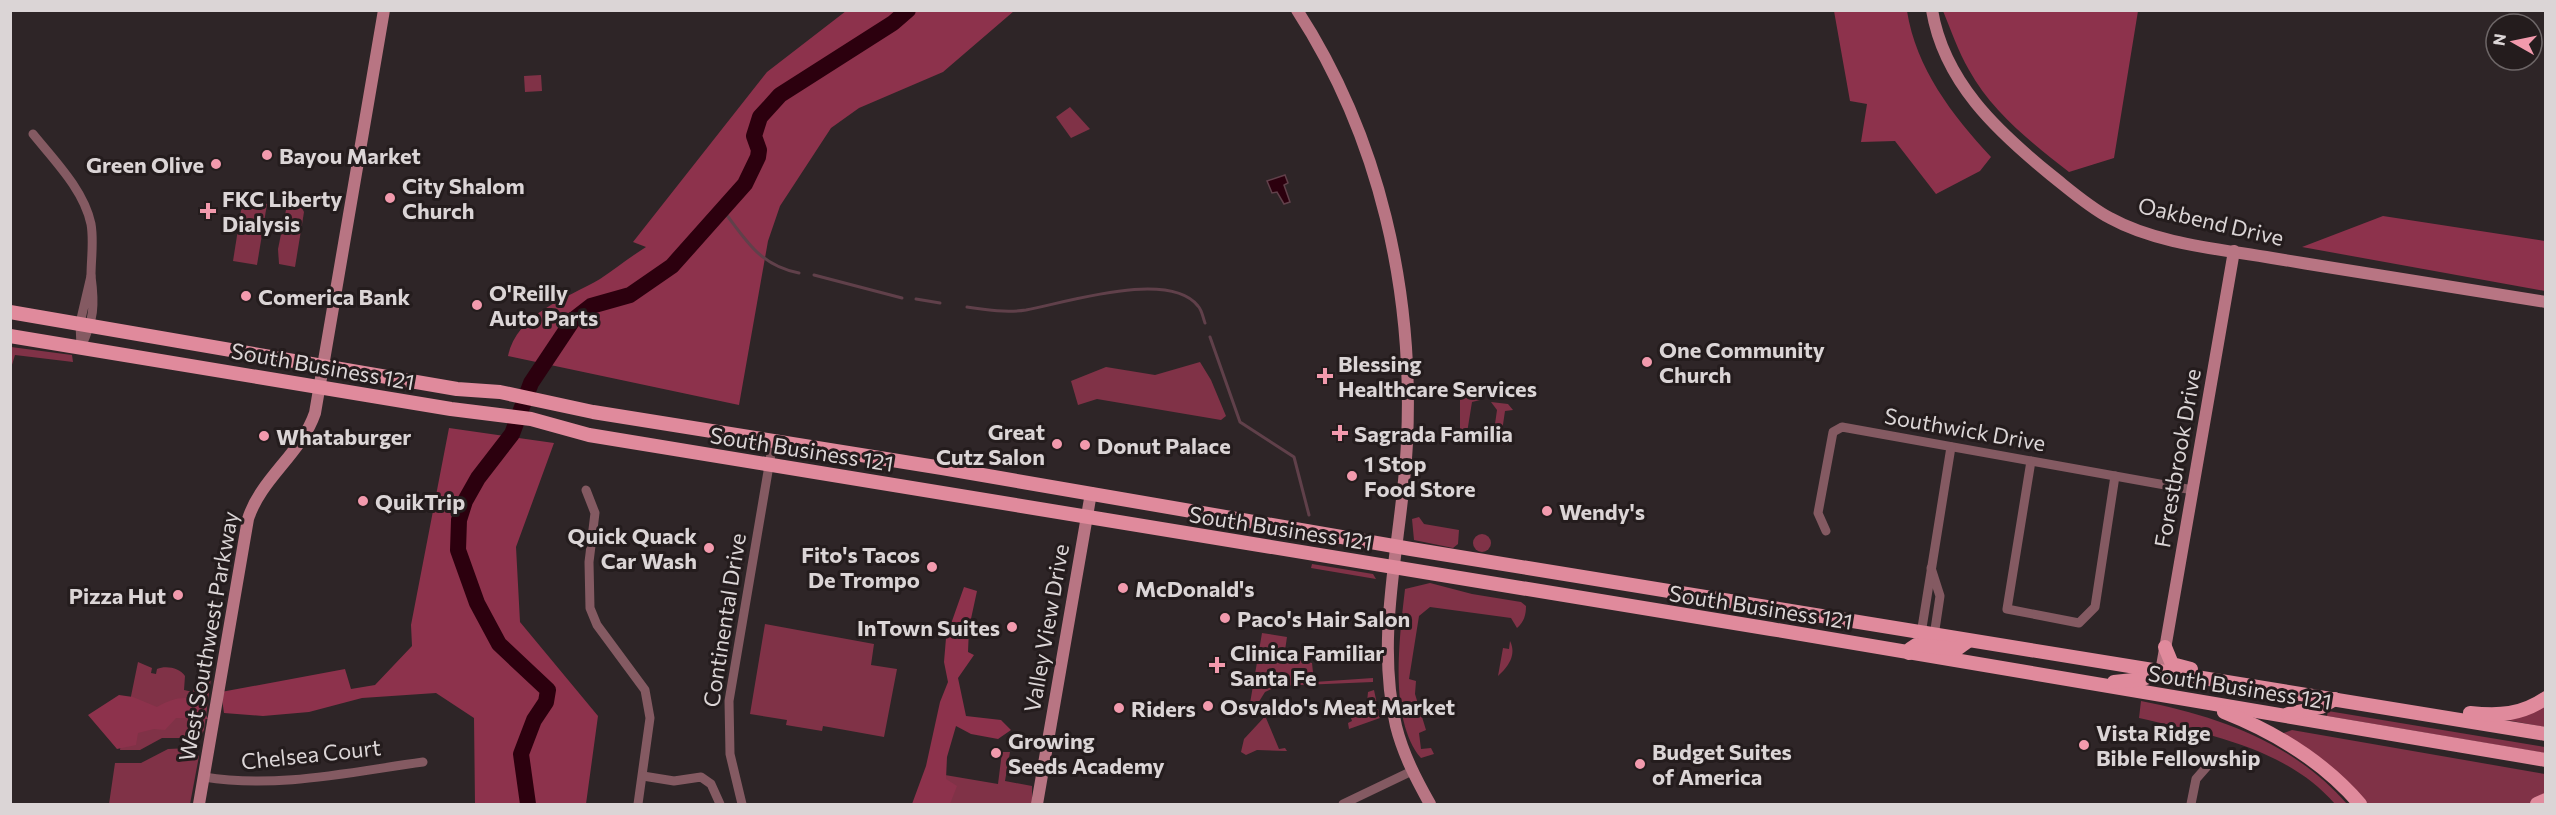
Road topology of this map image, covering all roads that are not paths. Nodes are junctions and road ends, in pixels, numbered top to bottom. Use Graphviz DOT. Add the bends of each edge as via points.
graph roads {
  1 [pos="384,10"];
  2 [pos="1298,10"];
  3 [pos="1932,10"];
  4 [pos="33,134"];
  5 [pos="2234,251"];
  6 [pos="2546,302"];
  7 [pos="10,312"];
  8 [pos="85,324"];
  9 [pos="10,336"];
  10 [pos="81,347"];
  11 [pos="323,366"];
  12 [pos="320,386"];
  13 [pos="773,442"];
  14 [pos="1951,447"];
  15 [pos="2031,461"];
  16 [pos="769,465"];
  17 [pos="2115,476"];
  18 [pos="586,490"];
  19 [pos="2193,490"];
  20 [pos="1091,494"];
  21 [pos="1087,517"];
  22 [pos="1826,531"];
  23 [pos="1397,547"];
  24 [pos="1930,566"];
  25 [pos="1394,568"];
  26 [pos="1650,587"];
  27 [pos="1646,609"];
  28 [pos="1928,635"];
  29 [pos="1968,640"];
  30 [pos="2165,647"];
  31 [pos="1909,653"];
  32 [pos="2161,672"];
  33 [pos="2207,680"];
  34 [pos="2100,685"];
  35 [pos="2546,698"];
  36 [pos="2185,699"];
  37 [pos="2332,699"];
  38 [pos="2283,715"];
  39 [pos="2546,734"];
  40 [pos="2546,760"];
  41 [pos="423,762"];
  42 [pos="2210,763"];
  43 [pos="1412,771"];
  44 [pos="643,776"];
  45 [pos="204,777"];
  46 [pos="2546,800"];
  47 [pos="199,804"];
  48 [pos="638,804"];
  49 [pos="720,804"];
  50 [pos="742,804"];
  51 [pos="1037,804"];
  52 [pos="1343,804"];
  53 [pos="1430,804"];
  54 [pos="2192,804"];
  55 [pos="2360,804"];
  56 [pos="2537,804"];
  1 -- 11 [label="street, West Southwest Parkway"];
  2 -- 23 [label="street" via="1344,92 1363,140 1396,267 1409,384 1407,455"];
  3 -- 5 [label="street, Oakbend Drive" via="1942,48 1968,94 1994,127 2069,189 2110,219 2169,238"];
  4 -- 8 [label="street" via="67,177 91,224 91,276"];
  5 -- 6 [label="street, Oakbend Drive"];
  5 -- 19 [label="street, Forestbrook Drive"];
  7 -- 8 [label="main road, South Business 121"];
  8 -- 10 [label="street"];
  8 -- 11 [label="main road, South Business 121"];
  9 -- 10 [label="main road, South Business 121"];
  10 -- 12 [label="main road, South Business 121"];
  11 -- 12 [label="street, West Southwest Parkway"];
  11 -- 13 [label="main road, South Business 121" via="457,389 500,392"];
  12 -- 16 [label="main road, South Business 121" via="451,410 531,419 589,435"];
  12 -- 45 [label="street, West Southwest Parkway" via="308,431 262,490 250,514"];
  13 -- 16 [label="street, Continental Drive"];
  13 -- 20 [label="main road, South Business 121"];
  14 -- 15 [label="street, Southwick Drive"];
  14 -- 22 [label="street, Southwick Drive" via="1842,427 1833,432 1818,513"];
  14 -- 24 [label="street"];
  15 -- 17 [label="street, Southwick Drive"];
  15 -- 17 [label="street" via="2007,609 2079,623 2095,607"];
  16 -- 21 [label="main road, South Business 121"];
  16 -- 50 [label="street, Continental Drive" via="728,711 730,754"];
  17 -- 19 [label="street, Southwick Drive"];
  18 -- 44 [label="street" via="595,513 590,608 597,625 645,690 650,718"];
  19 -- 30 [label="street, Forestbrook Drive"];
  20 -- 21 [label="street, Valley View Drive"];
  20 -- 23 [label="main road, South Business 121"];
  21 -- 25 [label="main road, South Business 121"];
  21 -- 51 [label="street, Valley View Drive"];
  23 -- 25 [label="street"];
  23 -- 26 [label="main road, South Business 121"];
  24 -- 28 [label="street"];
  24 -- 28 [label="street" via="1940,596"];
  25 -- 27 [label="main road, South Business 121"];
  25 -- 43 [label="street" via="1388,622 1390,681 1396,724"];
  26 -- 27 [label="main road"];
  26 -- 28 [label="main road, South Business 121"];
  27 -- 31 [label="main road, South Business 121"];
  28 -- 29 [label="main road, South Business 121"];
  29 -- 31 [label="main road" via="1957,649 1916,645"];
  29 -- 32 [label="main road, South Business 121"];
  30 -- 32 [label="street, Forestbrook Drive"];
  30 -- 33 [label="main road" via="2172,664 2197,670"];
  31 -- 34 [label="main road, South Business 121"];
  32 -- 33 [label="main road, South Business 121"];
  32 -- 34 [label="main road" via="2144,679"];
  33 -- 37 [label="main road, South Business 121"];
  34 -- 36 [label="main road, South Business 121"];
  35 -- 37 [label="main road" via="2499,716"];
  36 -- 38 [label="main road, South Business 121"];
  36 -- 55 [label="main road" via="2264,727 2323,768"];
  37 -- 38 [label="main road" via="2321,707"];
  37 -- 39 [label="main road, South Business 121"];
  38 -- 40 [label="main road, South Business 121"];
  41 -- 45 [label="street, Chelsea Court" via="254,783"];
  42 -- 54 [label="street" via="2196,779"];
  43 -- 52 [label="street"];
  43 -- 53 [label="street"];
  44 -- 48 [label="street"];
  44 -- 49 [label="street" via="674,780 701,777 711,784"];
  45 -- 47 [label="street, West Southwest Parkway"];
  46 -- 56 [label="main road"];
}
